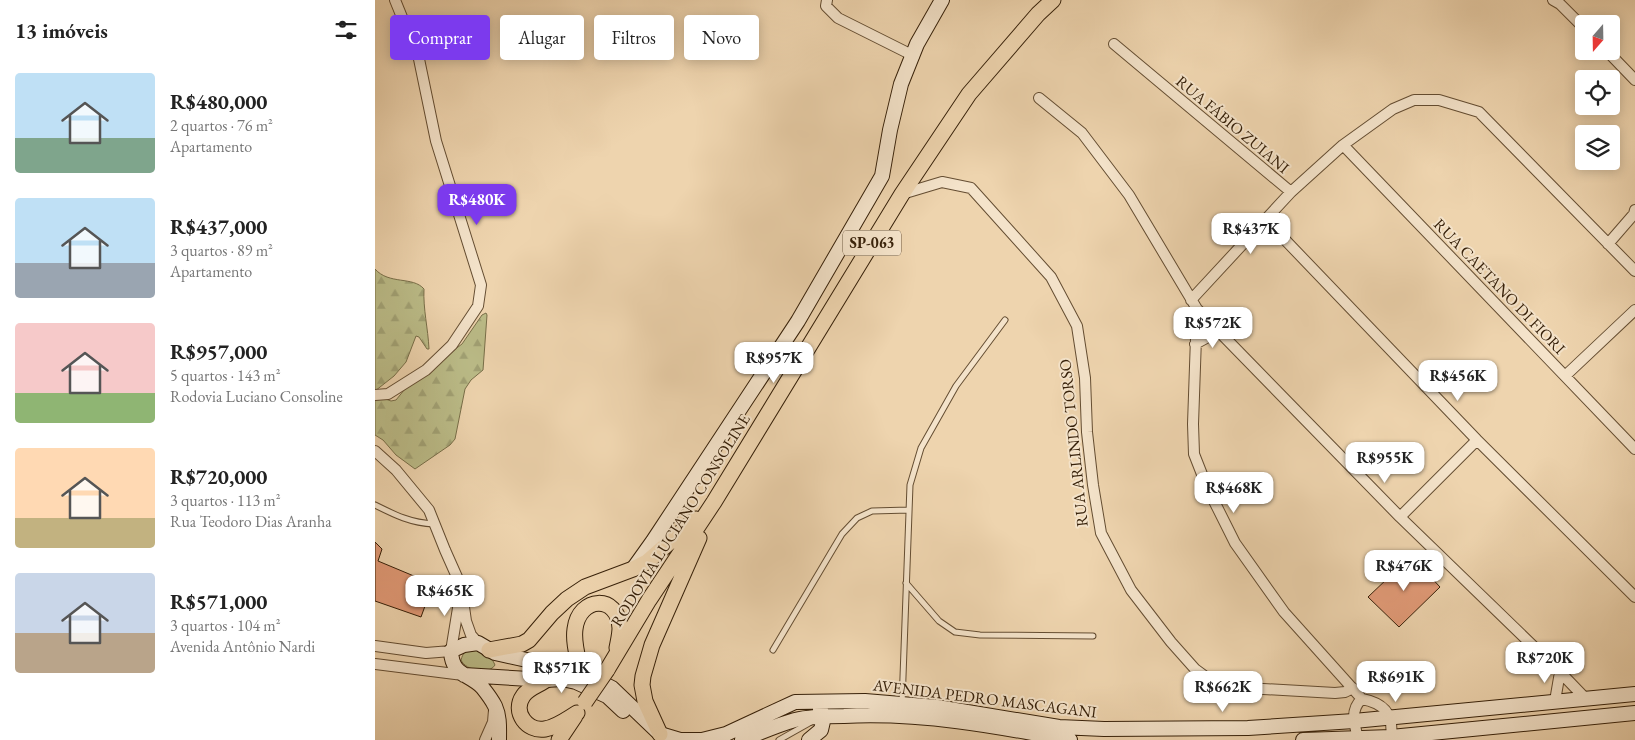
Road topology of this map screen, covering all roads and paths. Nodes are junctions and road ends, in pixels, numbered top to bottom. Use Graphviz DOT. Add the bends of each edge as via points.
graph roads {
  1 [pos="395,0"];
  2 [pos="827,0"];
  3 [pos="942,0"];
  4 [pos="1053,0"];
  5 [pos="1553,0"];
  6 [pos="1575,19"];
  7 [pos="1114,44"];
  8 [pos="913,56"];
  9 [pos="1616,60"];
  10 [pos="1635,80"];
  11 [pos="1039,98"];
  12 [pos="1343,144"];
  13 [pos="1291,192"];
  14 [pos="902,194"];
  15 [pos="1635,210"];
  16 [pos="1266,220"];
  17 [pos="1608,244"];
  18 [pos="1635,271"];
  19 [pos="1191,300"];
  20 [pos="1197,309"];
  21 [pos="1635,310"];
  22 [pos="1005,320"];
  23 [pos="1219,331"];
  24 [pos="1195,344"];
  25 [pos="1565,376"];
  26 [pos="375,395"];
  27 [pos="1477,440"];
  28 [pos="1635,449"];
  29 [pos="375,451"];
  30 [pos="714,502"];
  31 [pos="375,505"];
  32 [pos="909,510"];
  33 [pos="1400,517"];
  34 [pos="435,524"];
  35 [pos="633,569"];
  36 [pos="906,583"];
  37 [pos="461,586"];
  38 [pos="1635,597"];
  39 [pos="1093,636"];
  40 [pos="375,646"];
  41 [pos="487,649"];
  42 [pos="773,650"];
  43 [pos="451,651"];
  44 [pos="375,664"];
  45 [pos="611,664"];
  46 [pos="581,672"];
  47 [pos="1560,672"];
  48 [pos="463,675"];
  49 [pos="491,676"];
  50 [pos="546,680"];
  51 [pos="1353,688"];
  52 [pos="1635,694"];
  53 [pos="1362,698"];
  54 [pos="1585,698"];
  55 [pos="1555,701"];
  56 [pos="812,702"];
  57 [pos="495,705"];
  58 [pos="581,708"];
  59 [pos="901,710"];
  60 [pos="1635,713"];
  61 [pos="821,717"];
  62 [pos="1389,717"];
  63 [pos="1354,721"];
  64 [pos="657,737"];
  65 [pos="723,737"];
  66 [pos="1391,737"];
  67 [pos="1358,738"];
  68 [pos="485,740"];
  69 [pos="499,740"];
  70 [pos="559,740"];
  71 [pos="680,740"];
  72 [pos="742,740"];
  73 [pos="779,740"];
  74 [pos="809,740"];
  75 [pos="1070,740"];
  76 [pos="1303,740"];
  1 -- 26 [label="street" via="419,59 436,141 481,285 478,306 452,345 426,370 388,394"];
  2 -- 8 [label="street" via="826,6 838,18"];
  3 -- 8 [label="main road"];
  4 -- 14 [label="main road, RODOVIA LUCIANO CONSOLINE / SP-063" via="969,94"];
  5 -- 6 [label="street"];
  7 -- 13 [label="street, RUA FÁBIO ZUIANI"];
  8 -- 35 [label="main road" via="901,84 882,176 798,321"];
  9 -- 10 [label="street"];
  11 -- 19 [label="street" via="1082,133 1129,195"];
  12 -- 13 [label="street, RUA FÁBIO ZUIANI"];
  12 -- 17 [label="street, RUA FÁBIO ZUIANI" via="1393,109 1414,100 1439,100 1479,112"];
  12 -- 25 [label="street, RUA CAETANO DI FIORI"];
  13 -- 16 [label="street"];
  14 -- 30 [label="main road, RODOVIA LUCIANO CONSOLINE / SP-063"];
  14 -- 51 [label="street, RUA ARLINDO TORSO" via="941,182 971,188 1051,277 1077,326 1101,533 1131,590 1183,656 1214,683 1229,687 1335,693"];
  15 -- 17 [label="street"];
  16 -- 19 [label="street"];
  16 -- 27 [label="street"];
  17 -- 18 [label="street, RUA FÁBIO ZUIANI"];
  19 -- 20 [label="street"];
  20 -- 23 [label="street"];
  20 -- 24 [label="street"];
  21 -- 25 [label="street"];
  22 -- 32 [label="lane" via="956,386 921,448 910,485"];
  23 -- 24 [label="street"];
  23 -- 33 [label="street"];
  24 -- 51 [label="street" via="1194,454 1207,487 1235,543 1285,612"];
  25 -- 28 [label="street, RUA CAETANO DI FIORI"];
  27 -- 33 [label="street"];
  27 -- 38 [label="street"];
  29 -- 34 [label="street" via="396,470 429,510"];
  30 -- 35 [label="main road" via="659,553"];
  30 -- 45 [label="main road, RODOVIA LUCIANO CONSOLINE / SP-063"];
  30 -- 64 [label="main road" via="645,663 643,693"];
  31 -- 34 [label="lane" via="406,520"];
  32 -- 36 [label="lane"];
  32 -- 42 [label="lane" via="871,511 852,523 842,534"];
  33 -- 47 [label="street"];
  34 -- 37 [label="street"];
  35 -- 41 [label="main road" via="574,594 522,644"];
  36 -- 39 [label="lane" via="939,621 955,632"];
  36 -- 59 [label="lane"];
  37 -- 41 [label="street" via="471,636"];
  37 -- 43 [label="street"];
  40 -- 43 [label="street" via="426,653"];
  41 -- 43 [label="main road" via="464,644"];
  41 -- 46 [label="main road"];
  41 -- 49 [label="main road" via="499,660 496,672"];
  43 -- 48 [label="main road" via="451,659"];
  44 -- 48 [label="street"];
  45 -- 46 [label="main road" via="620,630 617,615 607,605 593,604 583,610 576,624 575,641"];
  45 -- 58 [label="main road, RODOVIA LUCIANO CONSOLINE / SP-063, bridge"];
  46 -- 64 [label="main road" via="612,688"];
  47 -- 54 [label="street"];
  47 -- 55 [label="street"];
  48 -- 49 [label="main road"];
  48 -- 57 [label="main road" via="481,686"];
  49 -- 50 [label="main road"];
  50 -- 58 [label="main road" via="522,698 519,710 523,720 532,728 547,729"];
  50 -- 64 [label="main road" via="576,682 607,696"];
  51 -- 53 [label="street"];
  52 -- 54 [label="main road, AVENIDA PEDRO MASCAGANI"];
  53 -- 62 [label="street" via="1375,701"];
  53 -- 63 [label="street" via="1356,704"];
  54 -- 55 [label="main road, AVENIDA PEDRO MASCAGANI"];
  55 -- 62 [label="main road, AVENIDA PEDRO MASCAGANI"];
  56 -- 59 [label="main road, AVENIDA PEDRO MASCAGANI" via="865,701"];
  56 -- 61 [label="main road"];
  56 -- 65 [label="main road, AVENIDA PEDRO MASCAGANI" via="795,702"];
  57 -- 68 [label="street" via="493,722"];
  57 -- 69 [label="main road"];
  58 -- 70 [label="main road, RODOVIA LUCIANO CONSOLINE / SP-063"];
  59 -- 61 [label="main road, AVENIDA PEDRO MASCAGANI"];
  59 -- 63 [label="main road, AVENIDA PEDRO MASCAGANI" via="937,708 1059,727 1104,729 1247,728"];
  59 -- 75 [label="main road, AVENIDA PEDRO MASCAGANI"];
  60 -- 66 [label="main road"];
  61 -- 72 [label="main road, AVENIDA PEDRO MASCAGANI" via="797,720"];
  61 -- 73 [label="lane"];
  61 -- 74 [label="main road" via="821,730"];
  62 -- 63 [label="main road, AVENIDA PEDRO MASCAGANI"];
  62 -- 66 [label="street"];
  63 -- 67 [label="street"];
  64 -- 71 [label="main road, AVENIDA PEDRO MASCAGANI"];
  65 -- 71 [label="main road, AVENIDA PEDRO MASCAGANI"];
  66 -- 67 [label="main road"];
  67 -- 76 [label="main road"];
}
